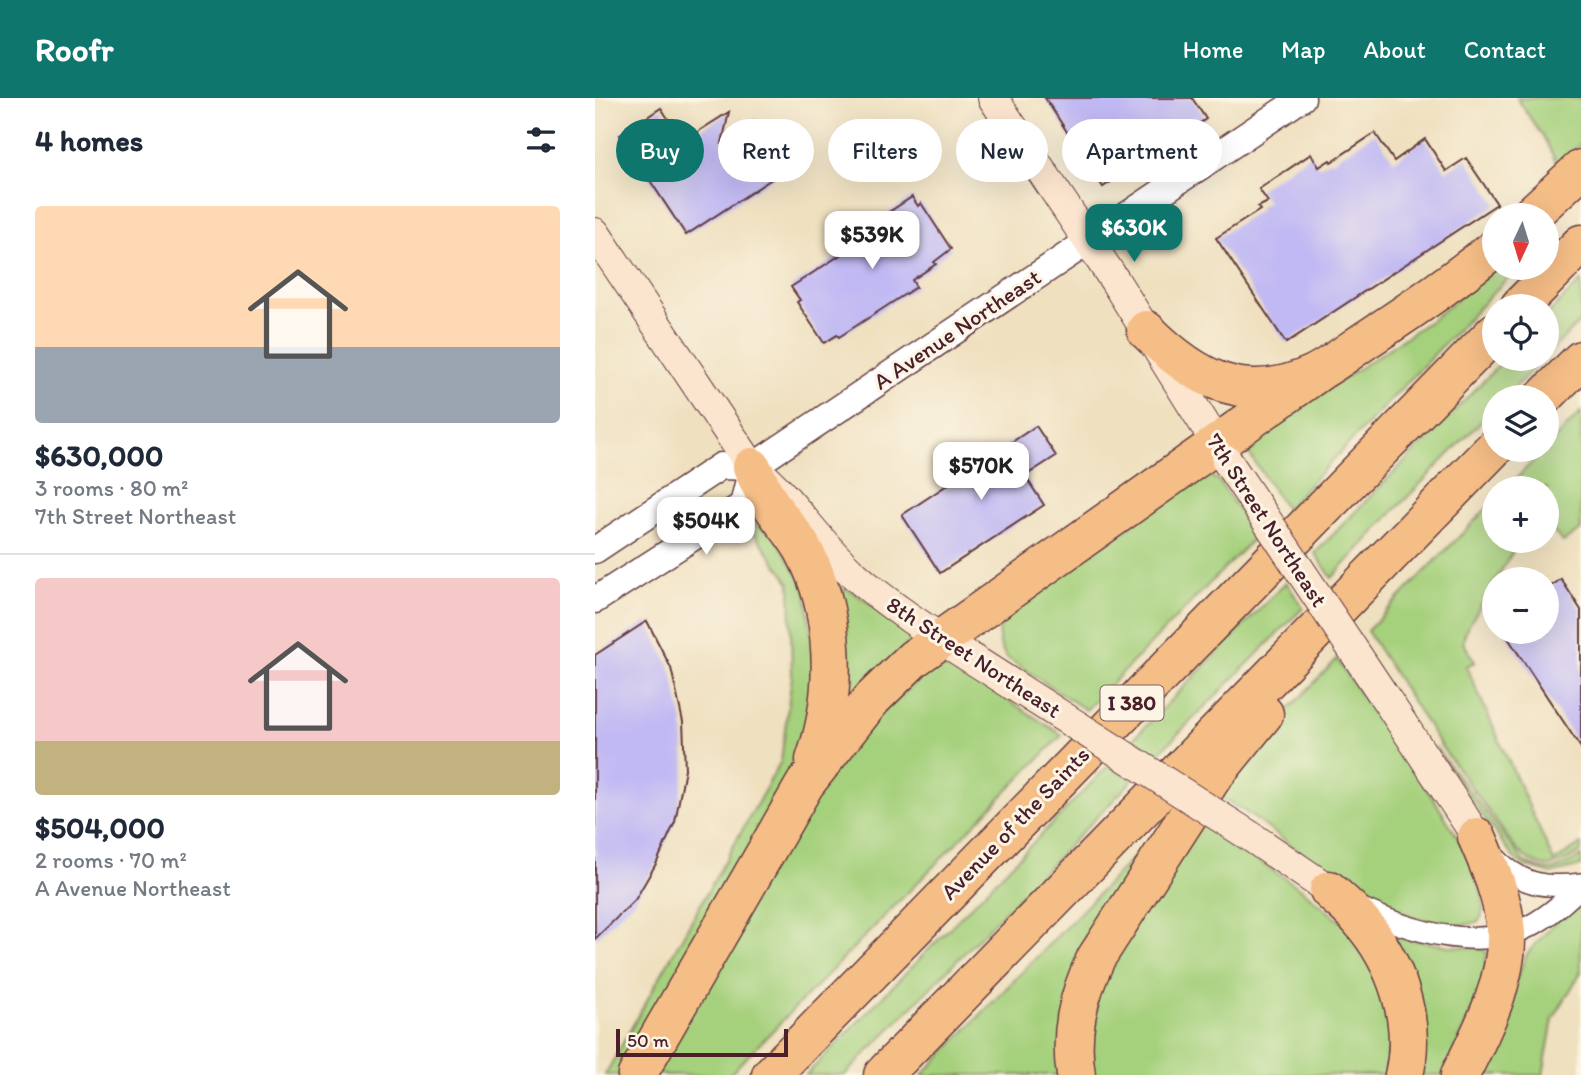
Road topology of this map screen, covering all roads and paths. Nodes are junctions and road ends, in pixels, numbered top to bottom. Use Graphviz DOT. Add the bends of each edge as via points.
graph roads {
  1 [pos="993,98"];
  2 [pos="1302,98"];
  3 [pos="1581,169"];
  4 [pos="1544,203"];
  5 [pos="595,233"];
  6 [pos="1089,242"];
  7 [pos="1581,244"];
  8 [pos="1482,258"];
  9 [pos="1532,294"];
  10 [pos="1146,330"];
  11 [pos="1482,345"];
  12 [pos="1581,360"];
  13 [pos="1317,373"];
  14 [pos="1556,385"];
  15 [pos="1222,452"];
  16 [pos="1482,460"];
  17 [pos="752,467"];
  18 [pos="1431,512"];
  19 [pos="595,550"];
  20 [pos="595,600"];
  21 [pos="942,639"];
  22 [pos="805,784"];
  23 [pos="1476,836"];
  24 [pos="1581,885"];
  25 [pos="1329,890"];
  26 [pos="1506,934"];
  27 [pos="638,1073"];
  28 [pos="771,1075"];
  29 [pos="883,1075"];
  30 [pos="1076,1075"];
  31 [pos="1404,1075"];
  32 [pos="1460,1075"];
  1 -- 6 [label="main road, 7th Street Northeast"];
  2 -- 6 [label="street, A Avenue Northeast"];
  3 -- 4 [label="highway"];
  5 -- 17 [label="main road, 8th Street Northeast"];
  6 -- 10 [label="main road, 7th Street Northeast"];
  6 -- 17 [label="street, A Avenue Northeast"];
  7 -- 9 [label="highway"];
  8 -- 13 [label="highway"];
  10 -- 13 [label="highway" via="1199,374 1227,385 1260,389"];
  10 -- 15 [label="main road, 7th Street Northeast"];
  11 -- 28 [label="highway, Avenue of the Saints / I 380"];
  12 -- 14 [label="highway"];
  13 -- 15 [label="highway"];
  15 -- 21 [label="highway"];
  15 -- 23 [label="main road, 7th Street Northeast, bridge"];
  16 -- 18 [label="highway"];
  17 -- 19 [label="street" via="721,466"];
  17 -- 20 [label="street" via="743,505"];
  17 -- 21 [label="main road, 8th Street Northeast" via="775,486 850,571"];
  17 -- 22 [label="highway" via="771,505 804,551 824,606 830,662 828,708"];
  18 -- 29 [label="highway"];
  18 -- 30 [label="highway" via="1212,778 1102,948 1076,1011"];
  21 -- 22 [label="highway" via="885,685"];
  21 -- 25 [label="main road, 8th Street Northeast, bridge"];
  22 -- 27 [label="highway"];
  23 -- 24 [label="street, 7th Street Northeast" via="1523,880 1551,886"];
  23 -- 26 [label="highway" via="1500,898"];
  24 -- 26 [label="street, 8th Street Northeast" via="1540,921"];
  25 -- 26 [label="street, 8th Street Northeast" via="1409,927 1462,936"];
  25 -- 31 [label="highway" via="1375,941 1399,989 1407,1029"];
  26 -- 32 [label="highway" via="1498,987"];
}
